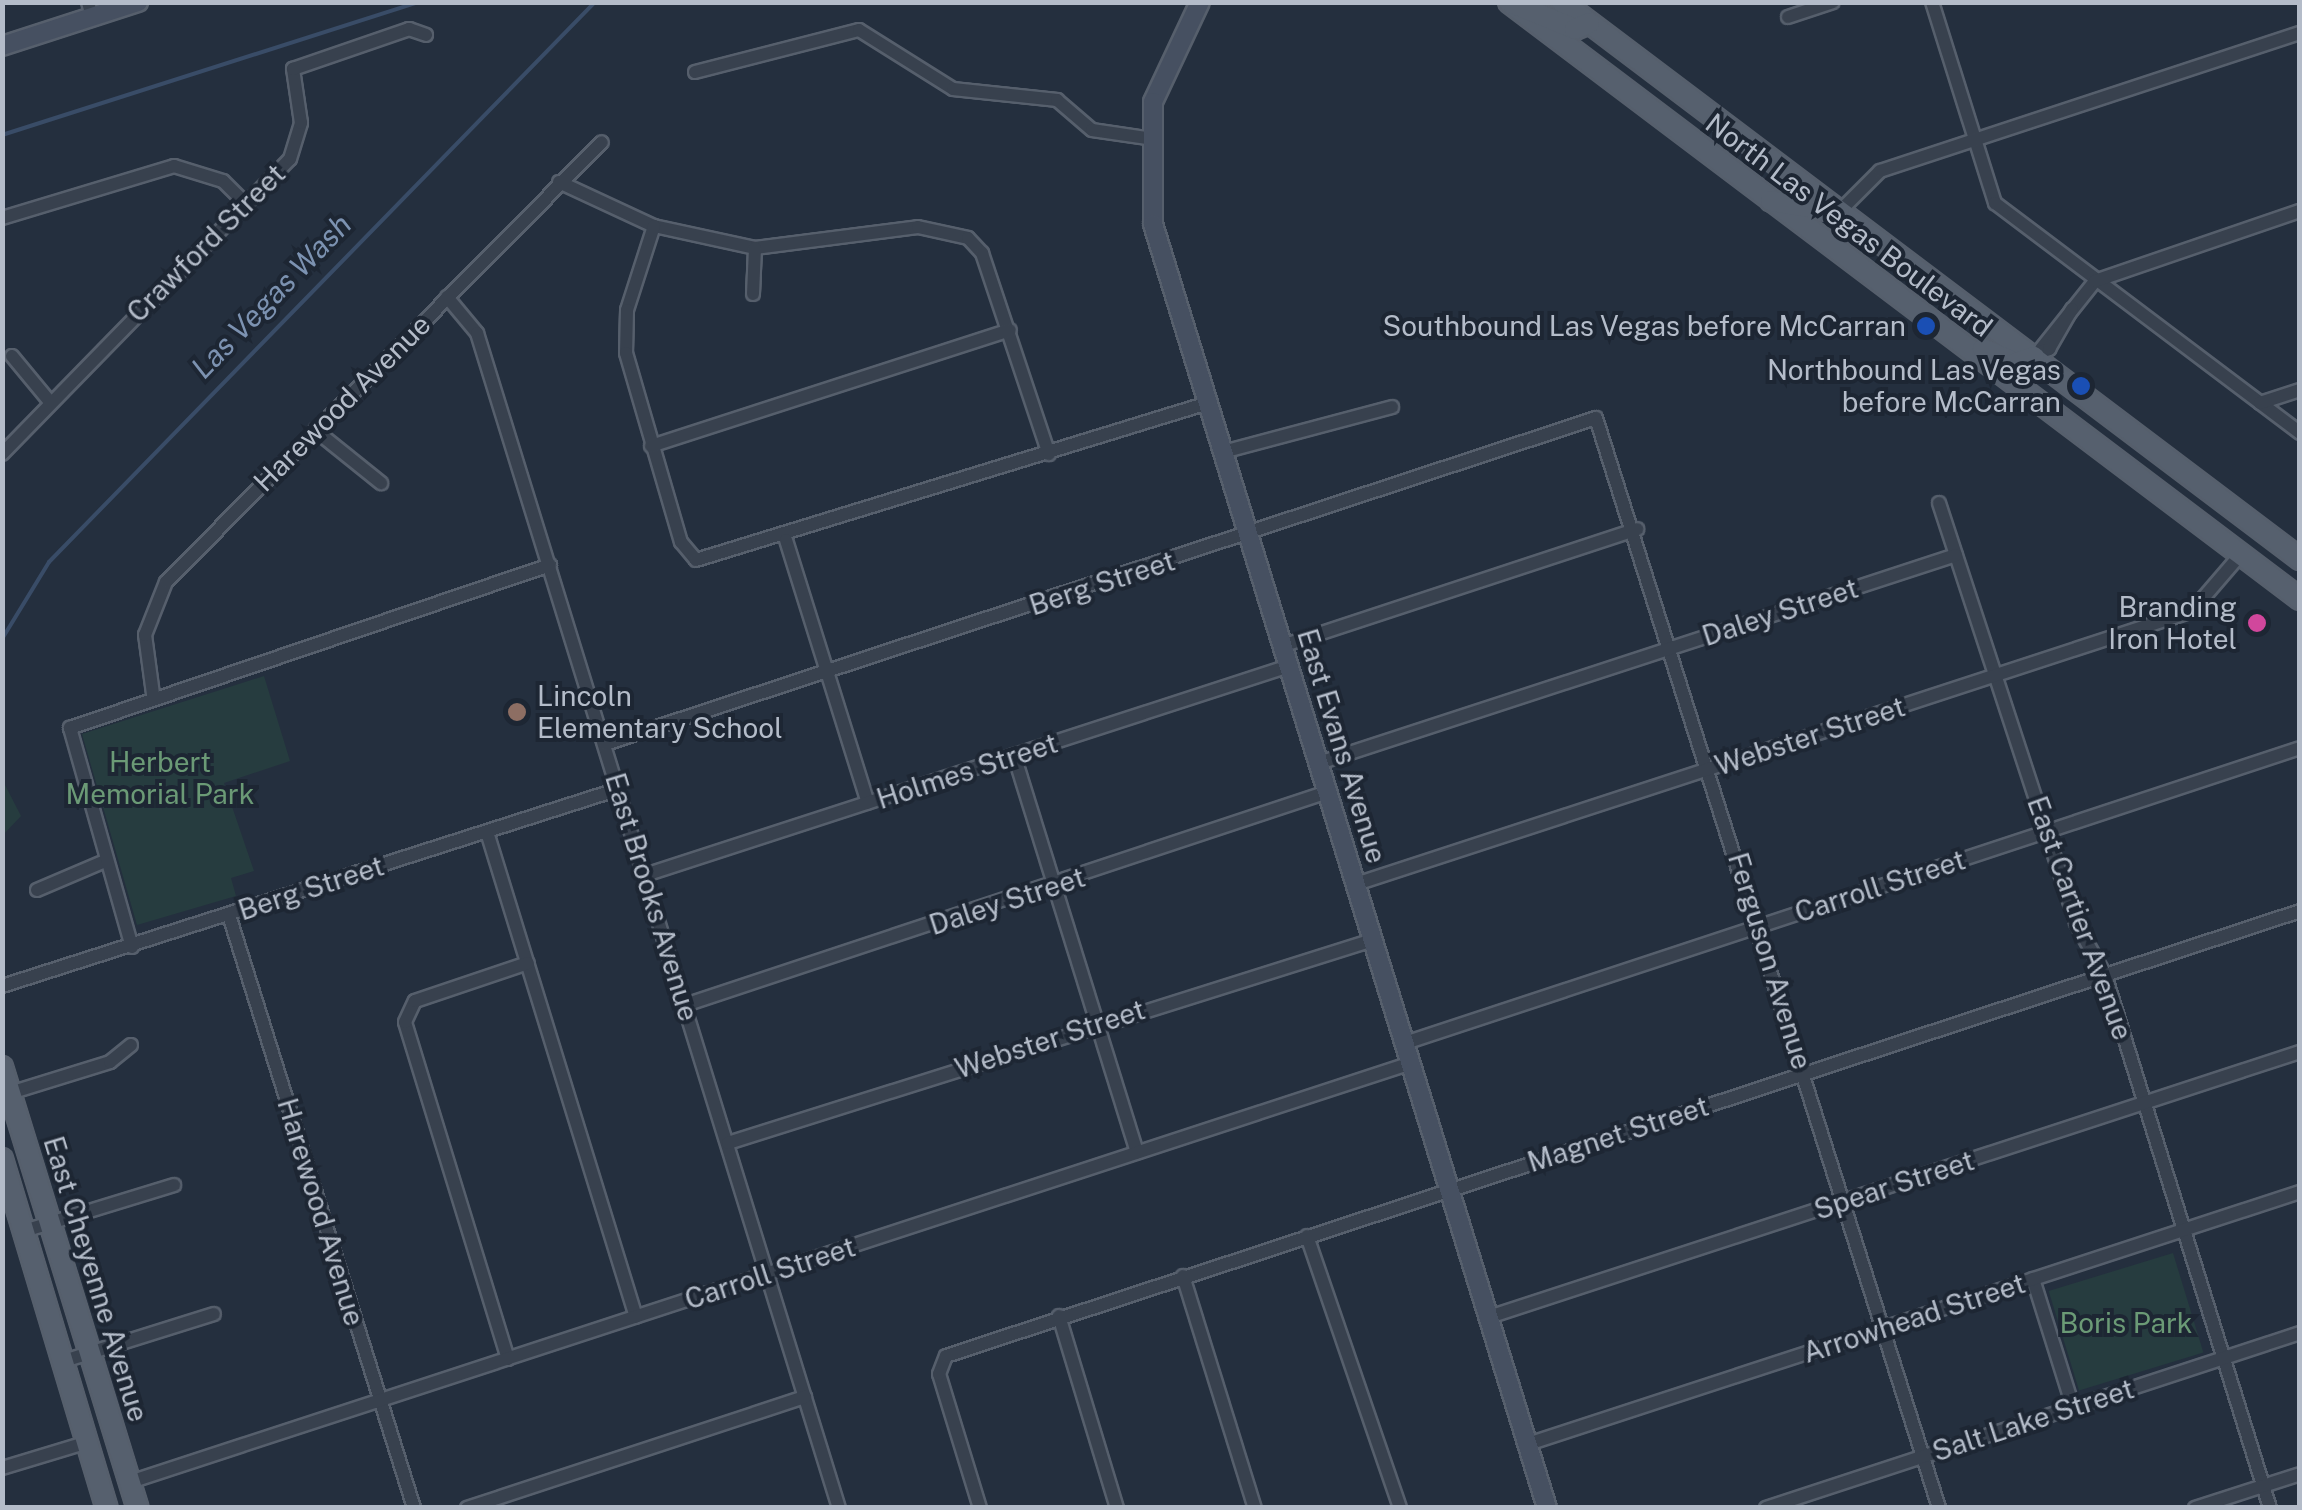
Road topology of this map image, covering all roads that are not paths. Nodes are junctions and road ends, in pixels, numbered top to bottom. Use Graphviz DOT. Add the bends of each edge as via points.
graph roads {
  1 [pos="138,2"];
  2 [pos="1200,2"];
  3 [pos="1509,2"];
  4 [pos="1562,2"];
  5 [pos="1833,2"];
  6 [pos="1932,2"];
  7 [pos="90,10"];
  8 [pos="1788,17"];
  9 [pos="1588,23"];
  10 [pos="2300,33"];
  11 [pos="426,36"];
  12 [pos="2,46"];
  13 [pos="1580,57"];
  14 [pos="1648,68"];
  15 [pos="695,72"];
  16 [pos="1147,138"];
  17 [pos="1975,139"];
  18 [pos="602,142"];
  19 [pos="559,182"];
  20 [pos="1771,201"];
  21 [pos="246,204"];
  22 [pos="2300,211"];
  23 [pos="1838,212"];
  24 [pos="2,218"];
  25 [pos="654,226"];
  26 [pos="1822,240"];
  27 [pos="755,248"];
  28 [pos="1895,257"];
  29 [pos="2094,281"];
  30 [pos="752,294"];
  31 [pos="447,297"];
  32 [pos="1010,330"];
  33 [pos="1966,348"];
  34 [pos="2037,353"];
  35 [pos="12,356"];
  36 [pos="2300,390"];
  37 [pos="50,402"];
  38 [pos="1208,403"];
  39 [pos="2260,403"];
  40 [pos="1392,408"];
  41 [pos="1596,418"];
  42 [pos="315,430"];
  43 [pos="2300,433"];
  44 [pos="651,446"];
  45 [pos="1223,452"];
  46 [pos="2,454"];
  47 [pos="1050,454"];
  48 [pos="381,483"];
  49 [pos="1938,502"];
  50 [pos="1637,529"];
  51 [pos="1247,530"];
  52 [pos="786,540"];
  53 [pos="1956,554"];
  54 [pos="2241,554"];
  55 [pos="2300,562"];
  56 [pos="550,565"];
  57 [pos="2299,599"];
  58 [pos="1282,646"];
  59 [pos="1674,647"];
  60 [pos="1289,666"];
  61 [pos="827,672"];
  62 [pos="1995,675"];
  63 [pos="154,694"];
  64 [pos="605,744"];
  65 [pos="2300,748"];
  66 [pos="1014,755"];
  67 [pos="1318,764"];
  68 [pos="1711,768"];
  69 [pos="619,789"];
  70 [pos="1328,792"];
  71 [pos="868,803"];
  72 [pos="487,832"];
  73 [pos="2046,832"];
  74 [pos="105,861"];
  75 [pos="645,875"];
  76 [pos="1356,884"];
  77 [pos="1055,885"];
  78 [pos="37,890"];
  79 [pos="2300,912"];
  80 [pos="228,915"];
  81 [pos="1759,926"];
  82 [pos="1373,940"];
  83 [pos="132,946"];
  84 [pos="528,963"];
  85 [pos="2105,975"];
  86 [pos="2,986"];
  87 [pos="685,1005"];
  88 [pos="1098,1023"];
  89 [pos="131,1044"];
  90 [pos="1405,1044"];
  91 [pos="2300,1052"];
  92 [pos="1411,1063"];
  93 [pos="2,1067"];
  94 [pos="1804,1073"];
  95 [pos="10,1093"];
  96 [pos="2144,1103"];
  97 [pos="728,1143"];
  98 [pos="1137,1152"];
  99 [pos="2,1159"];
  100 [pos="174,1185"];
  101 [pos="1450,1189"];
  102 [pos="2300,1192"];
  103 [pos="1844,1201"];
  104 [pos="50,1223"];
  105 [pos="2184,1230"];
  106 [pos="24,1231"];
  107 [pos="1308,1236"];
  108 [pos="768,1274"];
  109 [pos="1183,1276"];
  110 [pos="2033,1279"];
  111 [pos="214,1314"];
  112 [pos="636,1316"];
  113 [pos="1059,1316"];
  114 [pos="1489,1317"];
  115 [pos="1883,1328"];
  116 [pos="2300,1333"];
  117 [pos="90,1354"];
  118 [pos="2223,1358"];
  119 [pos="508,1359"];
  120 [pos="64,1361"];
  121 [pos="74,1397"];
  122 [pos="806,1398"];
  123 [pos="380,1401"];
  124 [pos="2073,1407"];
  125 [pos="88,1442"];
  126 [pos="1528,1444"];
  127 [pos="1923,1456"];
  128 [pos="2,1468"];
  129 [pos="2300,1474"];
  130 [pos="130,1482"];
  131 [pos="2263,1486"];
  132 [pos="107,1508"];
  133 [pos="138,1508"];
  134 [pos="414,1508"];
  135 [pos="468,1508"];
  136 [pos="839,1508"];
  137 [pos="980,1508"];
  138 [pos="1117,1508"];
  139 [pos="1254,1508"];
  140 [pos="1400,1508"];
  141 [pos="1547,1508"];
  142 [pos="1766,1508"];
  143 [pos="1939,1508"];
  144 [pos="2196,1508"];
  145 [pos="2270,1508"];
  1 -- 7 [label="street"];
  2 -- 16 [label="street, East Evans Avenue" via="1172,48"];
  3 -- 9 [label="main road" via="1576,29"];
  3 -- 13 [label="main road, North Las Vegas Boulevard"];
  4 -- 9 [label="main road, North Las Vegas Boulevard"];
  5 -- 8 [label="street"];
  6 -- 17 [label="street"];
  7 -- 12 [label="street"];
  9 -- 14 [label="main road, North Las Vegas Boulevard"];
  10 -- 17 [label="street"];
  11 -- 21 [label="street, Crawford Street" via="408,30 292,69 298,146"];
  13 -- 14 [label="main road" via="1598,48"];
  13 -- 20 [label="main road, North Las Vegas Boulevard"];
  14 -- 23 [label="main road, North Las Vegas Boulevard"];
  15 -- 16 [label="street" via="859,30 953,89 1058,100 1092,130"];
  16 -- 38 [label="street, East Evans Avenue" via="1153,224"];
  17 -- 23 [label="street" via="1880,171"];
  17 -- 29 [label="street" via="1995,203"];
  18 -- 19 [label="street, Harewood Avenue"];
  19 -- 25 [label="street"];
  19 -- 31 [label="street, Harewood Avenue"];
  20 -- 23 [label="main road"];
  20 -- 26 [label="main road, North Las Vegas Boulevard"];
  21 -- 24 [label="street" via="222,180 174,166"];
  21 -- 37 [label="street, Crawford Street"];
  22 -- 29 [label="street"];
  23 -- 28 [label="main road, North Las Vegas Boulevard"];
  25 -- 27 [label="street"];
  25 -- 44 [label="street" via="627,310 626,353"];
  26 -- 28 [label="main road" via="1841,234"];
  26 -- 33 [label="main road, North Las Vegas Boulevard"];
  27 -- 30 [label="street"];
  27 -- 32 [label="street" via="954,230 982,253"];
  28 -- 34 [label="main road, North Las Vegas Boulevard"];
  29 -- 34 [label="street"];
  29 -- 39 [label="street"];
  31 -- 42 [label="street, Harewood Avenue"];
  31 -- 56 [label="street, East Brooks Avenue" via="476,333"];
  32 -- 44 [label="street"];
  32 -- 47 [label="street"];
  33 -- 34 [label="main road" via="2016,364"];
  33 -- 54 [label="main road, North Las Vegas Boulevard"];
  34 -- 55 [label="main road, North Las Vegas Boulevard"];
  35 -- 37 [label="street"];
  36 -- 39 [label="street"];
  37 -- 46 [label="street, Crawford Street"];
  38 -- 45 [label="street, East Evans Avenue"];
  38 -- 47 [label="street"];
  39 -- 43 [label="street"];
  40 -- 45 [label="street"];
  41 -- 50 [label="street, Ferguson Avenue"];
  41 -- 51 [label="street, Berg Street"];
  42 -- 48 [label="street"];
  42 -- 63 [label="street, Harewood Avenue" via="166,582 145,636"];
  44 -- 52 [label="street" via="681,542 696,560"];
  45 -- 51 [label="street, East Evans Avenue"];
  47 -- 52 [label="street"];
  49 -- 53 [label="street, East Cartier Avenue"];
  50 -- 58 [label="street"];
  50 -- 59 [label="street, Ferguson Avenue"];
  51 -- 58 [label="street, East Evans Avenue"];
  51 -- 61 [label="street, Berg Street"];
  52 -- 61 [label="street"];
  53 -- 59 [label="street, Daley Street"];
  53 -- 62 [label="street, East Cartier Avenue"];
  54 -- 55 [label="main road" via="2263,549"];
  54 -- 57 [label="main road, North Las Vegas Boulevard"];
  54 -- 62 [label="street, Webster Street" via="2192,611"];
  56 -- 63 [label="street"];
  56 -- 64 [label="street, East Brooks Avenue"];
  58 -- 60 [label="street, East Evans Avenue"];
  59 -- 67 [label="street, Daley Street"];
  59 -- 68 [label="street, Ferguson Avenue"];
  60 -- 66 [label="street, Holmes Street"];
  60 -- 67 [label="street, East Evans Avenue"];
  61 -- 64 [label="street, Berg Street"];
  61 -- 71 [label="street"];
  62 -- 68 [label="street, Webster Street"];
  62 -- 73 [label="street, East Cartier Avenue"];
  63 -- 74 [label="street" via="70,728"];
  64 -- 69 [label="street, East Brooks Avenue"];
  65 -- 73 [label="street, Carroll Street"];
  66 -- 71 [label="street, Holmes Street"];
  66 -- 77 [label="street"];
  67 -- 70 [label="street, East Evans Avenue"];
  68 -- 76 [label="street, Webster Street"];
  68 -- 81 [label="street, Ferguson Avenue"];
  69 -- 72 [label="street, Berg Street"];
  69 -- 75 [label="street, East Brooks Avenue"];
  70 -- 76 [label="street, East Evans Avenue"];
  70 -- 77 [label="street, Daley Street"];
  71 -- 75 [label="street, Holmes Street"];
  72 -- 80 [label="street, Berg Street"];
  72 -- 84 [label="street"];
  73 -- 81 [label="street, Carroll Street"];
  73 -- 85 [label="street, East Cartier Avenue"];
  74 -- 78 [label="street"];
  74 -- 83 [label="street"];
  75 -- 87 [label="street, East Brooks Avenue"];
  76 -- 82 [label="street, East Evans Avenue"];
  77 -- 87 [label="street, Daley Street"];
  77 -- 88 [label="street"];
  79 -- 85 [label="street, Magnet Street"];
  80 -- 83 [label="street, Berg Street"];
  80 -- 123 [label="street, Harewood Avenue"];
  81 -- 90 [label="street, Carroll Street"];
  81 -- 94 [label="street, Ferguson Avenue"];
  82 -- 88 [label="street, Webster Street"];
  82 -- 90 [label="street, East Evans Avenue"];
  83 -- 86 [label="street, Berg Street"];
  84 -- 112 [label="street"];
  84 -- 119 [label="street" via="408,1010"];
  85 -- 94 [label="street, Magnet Street"];
  85 -- 96 [label="street, East Cartier Avenue"];
  87 -- 97 [label="street, East Brooks Avenue"];
  88 -- 97 [label="street, Webster Street"];
  88 -- 98 [label="street"];
  89 -- 95 [label="street" via="110,1062"];
  90 -- 92 [label="street, East Evans Avenue"];
  91 -- 96 [label="street, Spear Street"];
  92 -- 98 [label="street, Carroll Street"];
  92 -- 101 [label="street, East Evans Avenue"];
  93 -- 95 [label="main road, East Cheyenne Avenue"];
  94 -- 101 [label="street, Magnet Street"];
  94 -- 103 [label="street, Ferguson Avenue"];
  95 -- 104 [label="main road, East Cheyenne Avenue"];
  96 -- 103 [label="street, Spear Street"];
  96 -- 105 [label="street, East Cartier Avenue"];
  97 -- 108 [label="street, East Brooks Avenue"];
  98 -- 108 [label="street, Carroll Street"];
  99 -- 106 [label="main road, East Cheyenne Avenue"];
  100 -- 104 [label="street"];
  101 -- 107 [label="street, Magnet Street"];
  101 -- 114 [label="street, East Evans Avenue"];
  102 -- 105 [label="street, Arrowhead Street"];
  103 -- 114 [label="street, Spear Street"];
  103 -- 115 [label="street, Ferguson Avenue"];
  104 -- 106 [label="street"];
  104 -- 117 [label="main road, East Cheyenne Avenue"];
  105 -- 110 [label="street, Arrowhead Street"];
  105 -- 118 [label="street, East Cartier Avenue"];
  106 -- 120 [label="main road, East Cheyenne Avenue"];
  107 -- 109 [label="street, Magnet Street"];
  107 -- 140 [label="street"];
  108 -- 112 [label="street, Carroll Street"];
  108 -- 122 [label="street, East Brooks Avenue"];
  109 -- 113 [label="street, Magnet Street"];
  109 -- 139 [label="street"];
  110 -- 115 [label="street, Arrowhead Street"];
  110 -- 124 [label="street"];
  111 -- 117 [label="street"];
  112 -- 119 [label="street, Carroll Street"];
  113 -- 137 [label="street, Magnet Street" via="940,1362"];
  113 -- 138 [label="street"];
  114 -- 126 [label="street, East Evans Avenue"];
  115 -- 126 [label="street, Arrowhead Street"];
  115 -- 127 [label="street, Ferguson Avenue"];
  116 -- 118 [label="street, Salt Lake Street"];
  117 -- 120 [label="street"];
  117 -- 130 [label="main road, East Cheyenne Avenue"];
  118 -- 124 [label="street, Salt Lake Street"];
  118 -- 131 [label="street, East Cartier Avenue"];
  119 -- 123 [label="street, Carroll Street"];
  120 -- 121 [label="main road, East Cheyenne Avenue"];
  121 -- 125 [label="main road, East Cheyenne Avenue"];
  121 -- 130 [label="main road" via="95,1416 111,1469"];
  122 -- 135 [label="street"];
  122 -- 136 [label="street, East Brooks Avenue"];
  123 -- 130 [label="street, Carroll Street"];
  123 -- 134 [label="street, Harewood Avenue"];
  124 -- 127 [label="street, Salt Lake Street"];
  125 -- 128 [label="street"];
  125 -- 132 [label="main road, East Cheyenne Avenue"];
  126 -- 141 [label="street, East Evans Avenue"];
  127 -- 142 [label="street, Salt Lake Street"];
  127 -- 143 [label="street, Ferguson Avenue"];
  129 -- 131 [label="street"];
  130 -- 133 [label="main road, East Cheyenne Avenue"];
  131 -- 144 [label="street"];
  131 -- 145 [label="street, East Cartier Avenue"];
}
